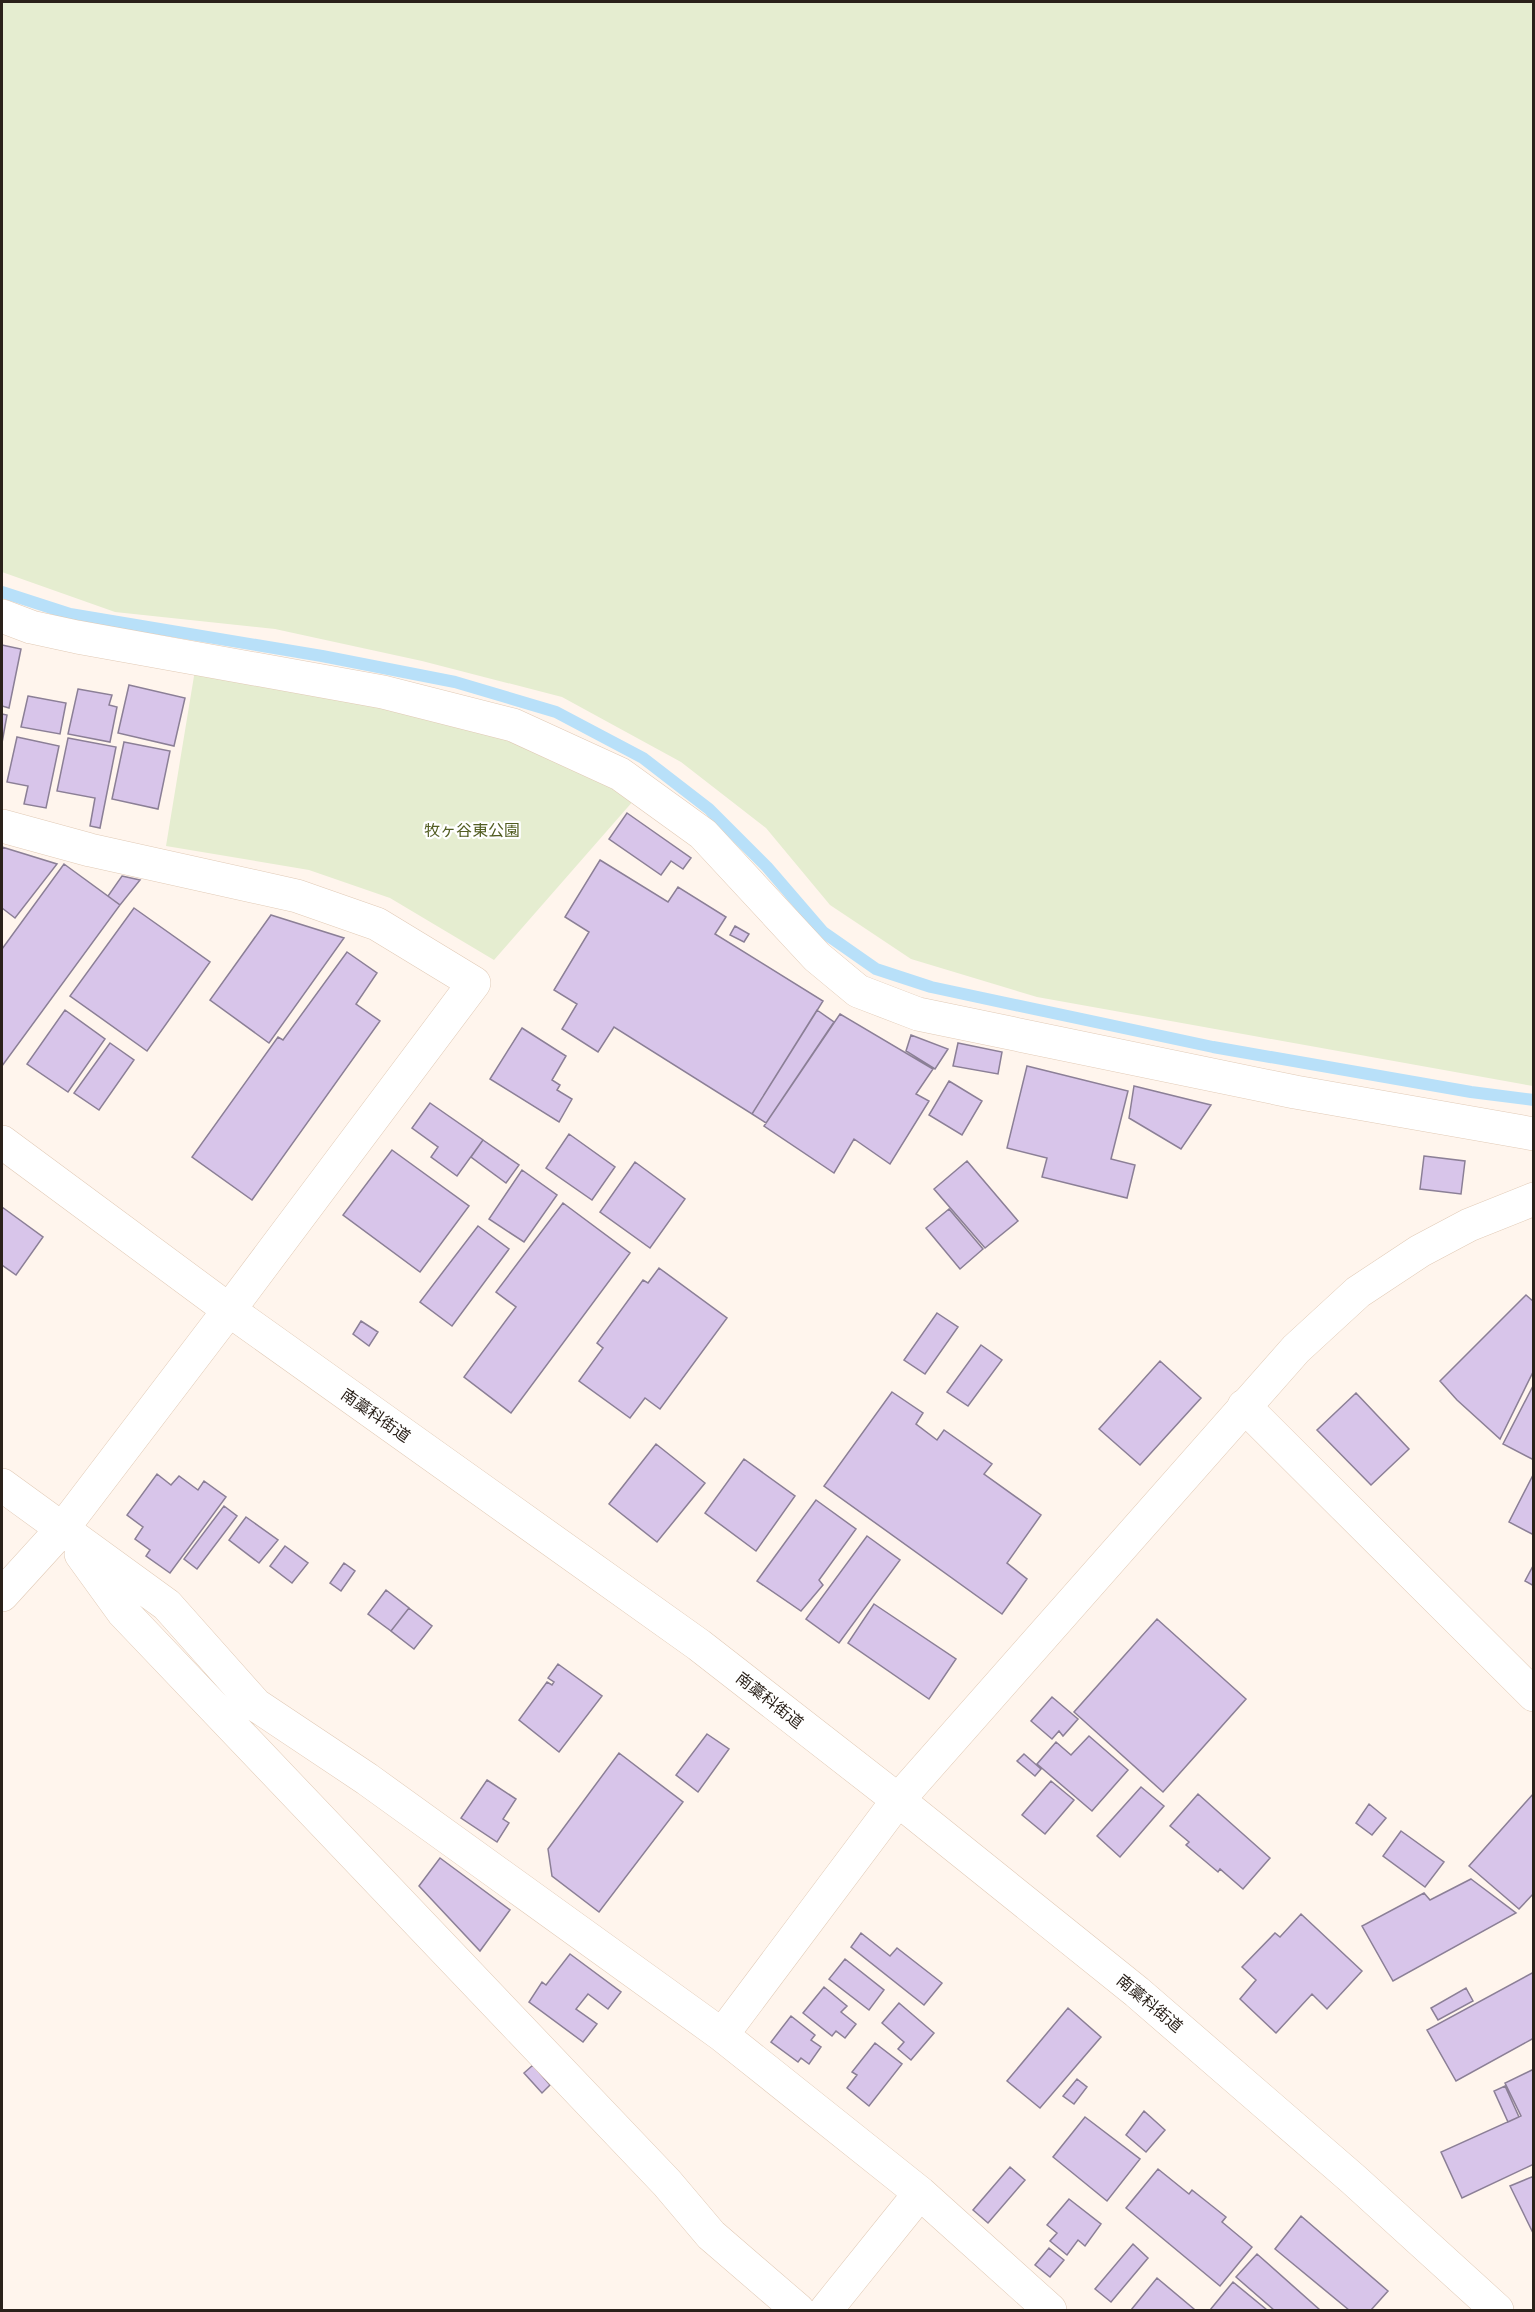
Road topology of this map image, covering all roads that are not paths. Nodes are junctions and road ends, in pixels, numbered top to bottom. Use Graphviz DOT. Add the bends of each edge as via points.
graph roads {
  1 [pos="2,616"];
  2 [pos="2,826"];
  3 [pos="1533,1134"];
  4 [pos="2,1142"];
  5 [pos="1533,1199"];
  6 [pos="230,1310"];
  7 [pos="1244,1406"];
  8 [pos="2,1485"];
  9 [pos="63,1528"];
  10 [pos="2,1594"];
  11 [pos="1533,1695"];
  12 [pos="898,1800"];
  13 [pos="722,2035"];
  14 [pos="920,2193"];
  15 [pos="798,2310"];
  16 [pos="826,2310"];
  17 [pos="1050,2310"];
  18 [pos="1497,2310"];
  1 -- 3 [label="street" via="77,638 383,692 513,724 620,774 703,834 817,957 858,991 918,1014 1295,1092"];
  2 -- 6 [label="street" via="90,850 297,896 377,924 474,983"];
  4 -- 6 [label="street, 南藁科街道"];
  5 -- 7 [label="street" via="1469,1225 1420,1251 1358,1292 1296,1349"];
  6 -- 9 [label="street"];
  6 -- 12 [label="street, 南藁科街道" via="699,1645"];
  7 -- 11 [label="street"];
  7 -- 12 [label="street"];
  8 -- 9 [label="street"];
  9 -- 10 [label="street"];
  9 -- 13 [label="street" via="167,1605 256,1705 367,1779"];
  9 -- 15 [label="street" via="123,1612 667,2183 711,2235"];
  12 -- 13 [label="street"];
  12 -- 18 [label="street, 南藁科街道" via="1137,1992"];
  13 -- 14 [label="street"];
  14 -- 16 [label="street"];
  14 -- 17 [label="street"];
}
